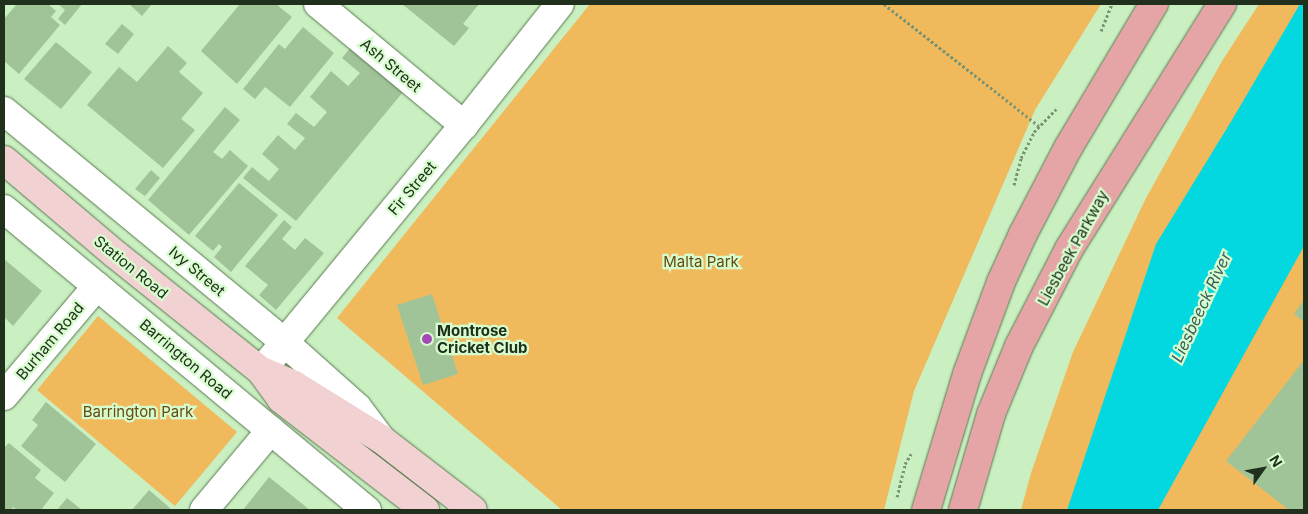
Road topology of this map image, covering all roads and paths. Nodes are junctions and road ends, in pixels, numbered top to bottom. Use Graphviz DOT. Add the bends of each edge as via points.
graph roads {
  1 [pos="318,4"];
  2 [pos="560,4"];
  3 [pos="884,4"];
  4 [pos="1154,4"];
  5 [pos="1222,4"];
  6 [pos="4,111"];
  7 [pos="464,125"];
  8 [pos="1039,126"];
  9 [pos="4,160"];
  10 [pos="4,209"];
  11 [pos="97,286"];
  12 [pos="284,342"];
  13 [pos="261,371"];
  14 [pos="4,396"];
  15 [pos="271,430"];
  16 [pos="381,439"];
  17 [pos="204,510"];
  18 [pos="367,510"];
  19 [pos="425,510"];
  20 [pos="473,510"];
  21 [pos="926,510"];
  22 [pos="963,510"];
  1 -- 7 [label="street, Ash Street"];
  2 -- 7 [label="street, Fir Street"];
  3 -- 8 [label="path"];
  4 -- 21 [label="main road" via="1045,188 1016,250 967,374"];
  5 -- 22 [label="main road, Liesbeek Parkway" via="1069,250 1019,346 991,414"];
  6 -- 12 [label="street, Ivy Street"];
  7 -- 12 [label="street, Fir Street"];
  9 -- 13 [label="main road, Station Road"];
  10 -- 11 [label="street, Barrington Road"];
  11 -- 14 [label="street, Burham Road"];
  11 -- 15 [label="street, Barrington Road"];
  12 -- 13 [label="street, Fir Street"];
  12 -- 16 [label="street, Ivy Street" via="357,407"];
  13 -- 16 [label="main road, Station Road" via="294,385"];
  13 -- 19 [label="main road, Station Road" via="281,399"];
  15 -- 17 [label="street"];
  15 -- 18 [label="street, Barrington Road"];
  16 -- 20 [label="main road, Station Road"];
}
